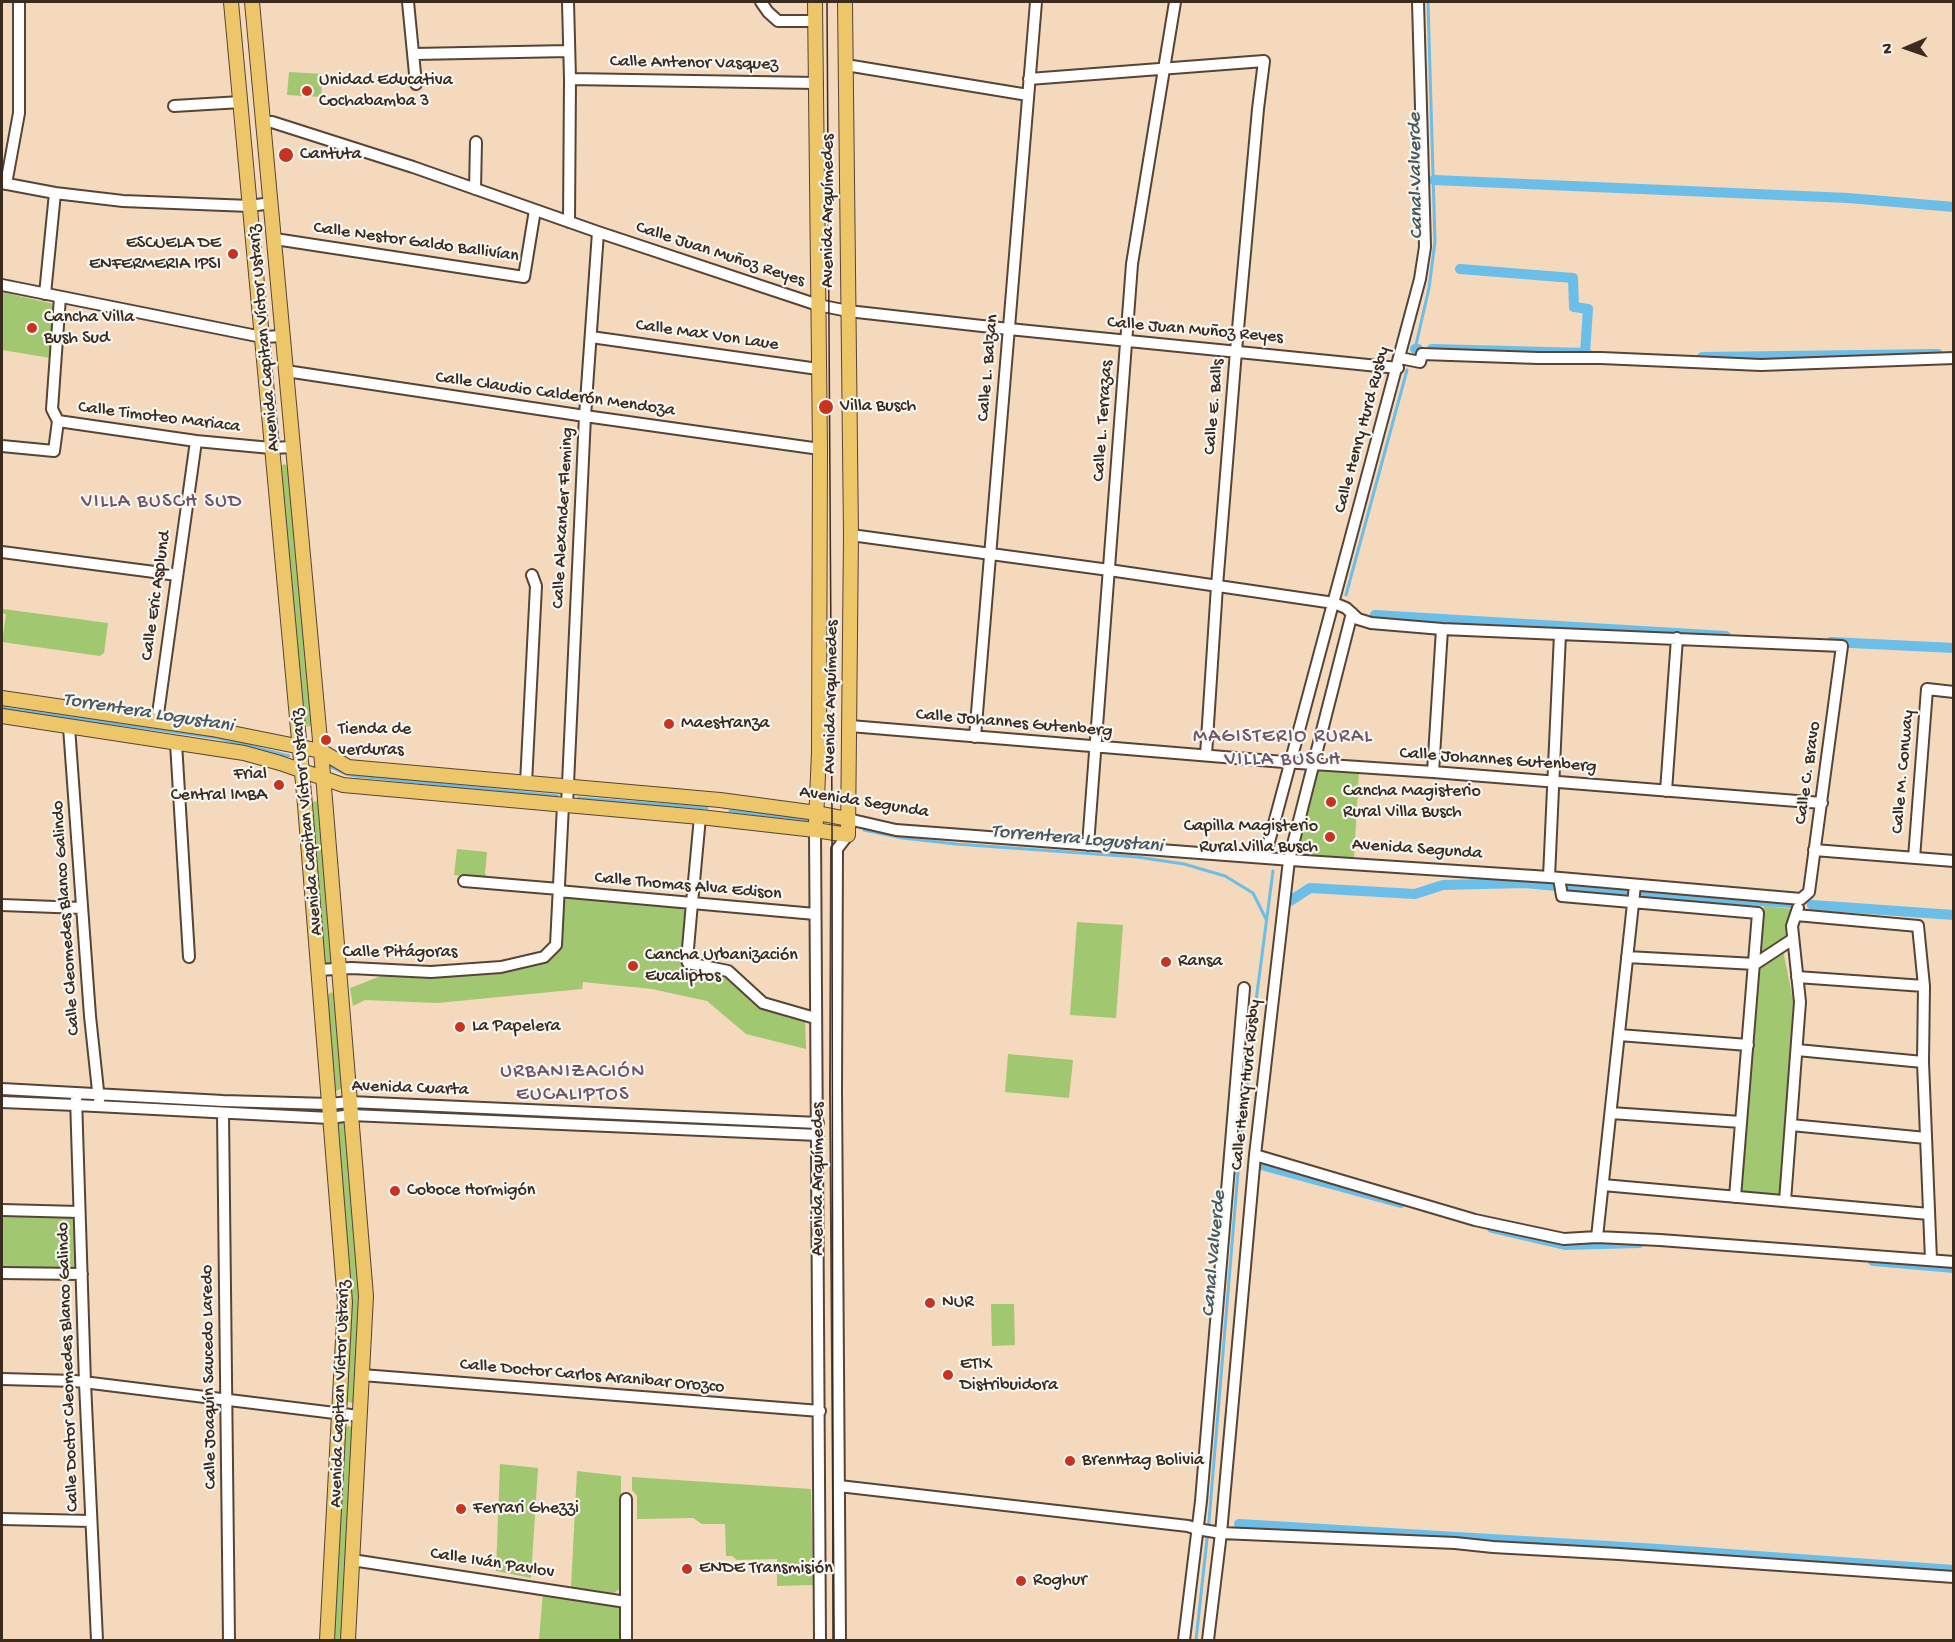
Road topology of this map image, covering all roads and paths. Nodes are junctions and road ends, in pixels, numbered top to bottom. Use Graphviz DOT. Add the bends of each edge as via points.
graph roads {
  1 [pos="19,2"];
  2 [pos="231,2"];
  3 [pos="252,2"];
  4 [pos="408,2"];
  5 [pos="568,2"];
  6 [pos="761,2"];
  7 [pos="815,2"];
  8 [pos="845,2"];
  9 [pos="1036,2"];
  10 [pos="1175,2"];
  11 [pos="1418,2"];
  12 [pos="815,21"];
  13 [pos="569,51"];
  14 [pos="414,54"];
  15 [pos="846,65"];
  16 [pos="1163,68"];
  17 [pos="570,79"];
  18 [pos="1029,79"];
  19 [pos="817,83"];
  20 [pos="416,84"];
  21 [pos="1028,95"];
  22 [pos="241,102"];
  23 [pos="174,106"];
  24 [pos="264,122"];
  25 [pos="476,142"];
  26 [pos="4,184"];
  27 [pos="475,189"];
  28 [pos="55,193"];
  29 [pos="271,203"];
  30 [pos="250,206"];
  31 [pos="535,210"];
  32 [pos="569,222"];
  33 [pos="598,232"];
  34 [pos="274,239"];
  35 [pos="2,285"];
  36 [pos="45,294"];
  37 [pos="60,297"];
  38 [pos="818,305"];
  39 [pos="848,311"];
  40 [pos="1009,329"];
  41 [pos="283,336"];
  42 [pos="262,337"];
  43 [pos="591,337"];
  44 [pos="1127,342"];
  45 [pos="1236,351"];
  46 [pos="1953,358"];
  47 [pos="1399,363"];
  48 [pos="818,369"];
  49 [pos="286,371"];
  50 [pos="585,416"];
  51 [pos="58,421"];
  52 [pos="196,441"];
  53 [pos="2,446"];
  54 [pos="293,447"];
  55 [pos="271,448"];
  56 [pos="820,449"];
  57 [pos="851,535"];
  58 [pos="2,552"];
  59 [pos="990,554"];
  60 [pos="1109,570"];
  61 [pos="177,575"];
  62 [pos="532,575"];
  63 [pos="1217,586"];
  64 [pos="1334,603"];
  65 [pos="1352,613"];
  66 [pos="1442,629"];
  67 [pos="1560,634"];
  68 [pos="1677,638"];
  69 [pos="1953,692"];
  70 [pos="2,698"];
  71 [pos="2,716"];
  72 [pos="157,721"];
  73 [pos="298,725"];
  74 [pos="318,726"];
  75 [pos="850,726"];
  76 [pos="69,727"];
  77 [pos="975,737"];
  78 [pos="176,743"];
  79 [pos="300,747"];
  80 [pos="1095,747"];
  81 [pos="321,751"];
  82 [pos="1206,755"];
  83 [pos="1291,763"];
  84 [pos="1313,764"];
  85 [pos="302,771"];
  86 [pos="1433,772"];
  87 [pos="323,778"];
  88 [pos="1553,781"];
  89 [pos="526,783"];
  90 [pos="568,788"];
  91 [pos="1666,791"];
  92 [pos="1822,803"];
  93 [pos="325,804"];
  94 [pos="306,805"];
  95 [pos="565,805"];
  96 [pos="817,813"];
  97 [pos="700,817"];
  98 [pos="848,819"];
  99 [pos="815,830"];
  100 [pos="848,835"];
  101 [pos="1088,845"];
  102 [pos="1815,850"];
  103 [pos="1265,858"];
  104 [pos="1914,858"];
  105 [pos="1288,860"];
  106 [pos="1953,861"];
  107 [pos="1554,877"];
  108 [pos="464,881"];
  109 [pos="1635,885"];
  110 [pos="559,890"];
  111 [pos="1801,899"];
  112 [pos="692,903"];
  113 [pos="1633,903"];
  114 [pos="2,904"];
  115 [pos="82,908"];
  116 [pos="815,914"];
  117 [pos="1796,915"];
  118 [pos="1794,939"];
  119 [pos="550,952"];
  120 [pos="189,957"];
  121 [pos="1628,957"];
  122 [pos="1755,964"];
  123 [pos="319,970"];
  124 [pos="339,970"];
  125 [pos="1797,977"];
  126 [pos="1924,986"];
  127 [pos="1244,988"];
  128 [pos="815,1018"];
  129 [pos="1619,1035"];
  130 [pos="1748,1045"];
  131 [pos="1797,1050"];
  132 [pos="1923,1062"];
  133 [pos="2,1089"];
  134 [pos="76,1092"];
  135 [pos="98,1094"];
  136 [pos="2,1102"];
  137 [pos="76,1104"];
  138 [pos="99,1106"];
  139 [pos="351,1108"];
  140 [pos="521,1110"];
  141 [pos="329,1111"];
  142 [pos="223,1113"];
  143 [pos="1611,1113"];
  144 [pos="521,1122"];
  145 [pos="1741,1122"];
  146 [pos="1791,1125"];
  147 [pos="818,1129"];
  148 [pos="1926,1138"];
  149 [pos="1255,1155"];
  150 [pos="1603,1185"];
  151 [pos="1735,1197"];
  152 [pos="1785,1201"];
  153 [pos="2,1210"];
  154 [pos="79,1212"];
  155 [pos="1929,1214"];
  156 [pos="1597,1237"];
  157 [pos="1931,1260"];
  158 [pos="1953,1262"];
  159 [pos="2,1273"];
  160 [pos="82,1274"];
  161 [pos="362,1375"];
  162 [pos="2,1379"];
  163 [pos="85,1383"];
  164 [pos="227,1400"];
  165 [pos="820,1411"];
  166 [pos="338,1413"];
  167 [pos="359,1416"];
  168 [pos="839,1486"];
  169 [pos="626,1499"];
  170 [pos="2,1519"];
  171 [pos="92,1521"];
  172 [pos="1209,1531"];
  173 [pos="352,1560"];
  174 [pos="1953,1576"];
  175 [pos="626,1602"];
  176 [pos="97,1641"];
  177 [pos="229,1641"];
  178 [pos="327,1641"];
  179 [pos="348,1641"];
  180 [pos="626,1641"];
  181 [pos="820,1641"];
  182 [pos="840,1641"];
  183 [pos="1184,1641"];
  184 [pos="1209,1641"];
  1 -- 26 [label="street" via="19,113"];
  2 -- 22 [label="main road, Avenida Capitan Víctor Ustariz"];
  3 -- 24 [label="main road, Avenida Capitan Víctor Ustariz"];
  4 -- 14 [label="street"];
  5 -- 13 [label="street"];
  6 -- 12 [label="street" via="778,21"];
  7 -- 12 [label="main road, Avenida Arquímedes"];
  8 -- 15 [label="main road, Avenida Arquímedes"];
  9 -- 18 [label="street, Calle L. Balzan"];
  10 -- 16 [label="street, Calle L. Terrazas"];
  11 -- 47 [label="street, Calle Henry Hurd Rusby" via="1425,247"];
  12 -- 19 [label="main road, Avenida Arquímedes"];
  13 -- 14 [label="street"];
  13 -- 17 [label="street"];
  14 -- 20 [label="street"];
  15 -- 21 [label="street"];
  15 -- 39 [label="main road, Avenida Arquímedes"];
  16 -- 18 [label="street"];
  16 -- 44 [label="street, Calle L. Terrazas" via="1132,264"];
  16 -- 45 [label="street, Calle E. Balls" via="1264,61"];
  17 -- 19 [label="street, Calle Antenor Vasquez"];
  17 -- 32 [label="street"];
  18 -- 21 [label="street, Calle L. Balzan"];
  19 -- 38 [label="main road, Avenida Arquímedes"];
  21 -- 40 [label="street, Calle L. Balzan"];
  22 -- 23 [label="street"];
  22 -- 30 [label="main road, Avenida Capitan Víctor Ustariz"];
  24 -- 27 [label="street, Calle Juan Muñoz Reyes"];
  24 -- 29 [label="main road, Avenida Capitan Víctor Ustariz"];
  25 -- 27 [label="street"];
  26 -- 28 [label="street"];
  27 -- 31 [label="street, Calle Juan Muñoz Reyes"];
  28 -- 30 [label="street" via="123,201"];
  28 -- 36 [label="street"];
  29 -- 30 [label="street"];
  29 -- 34 [label="main road, Avenida Capitan Víctor Ustariz"];
  30 -- 42 [label="main road, Avenida Capitan Víctor Ustariz"];
  31 -- 32 [label="street, Calle Juan Muñoz Reyes"];
  31 -- 34 [label="street, Calle Nestor Galdo Ballivían" via="524,277"];
  32 -- 33 [label="street, Calle Juan Muñoz Reyes"];
  33 -- 38 [label="street, Calle Juan Muñoz Reyes"];
  33 -- 43 [label="street, Calle Alexander Fleming"];
  34 -- 41 [label="main road, Avenida Capitan Víctor Ustariz"];
  35 -- 36 [label="street"];
  36 -- 37 [label="street"];
  37 -- 42 [label="street"];
  37 -- 51 [label="street" via="52,409"];
  38 -- 39 [label="street, Calle Juan Muñoz Reyes"];
  38 -- 48 [label="main road, Avenida Arquímedes"];
  39 -- 40 [label="street, Calle Juan Muñoz Reyes"];
  39 -- 57 [label="main road, Avenida Arquímedes"];
  40 -- 44 [label="street, Calle Juan Muñoz Reyes"];
  40 -- 59 [label="street, Calle L. Balzan"];
  41 -- 42 [label="street"];
  41 -- 49 [label="main road, Avenida Capitan Víctor Ustariz"];
  42 -- 55 [label="main road, Avenida Capitan Víctor Ustariz"];
  43 -- 48 [label="street, Calle Max Von Laue"];
  43 -- 50 [label="street, Calle Alexander Fleming"];
  44 -- 45 [label="street, Calle Juan Muñoz Reyes"];
  44 -- 60 [label="street, Calle L. Terrazas"];
  45 -- 47 [label="street, Calle Juan Muñoz Reyes"];
  45 -- 63 [label="street, Calle E. Balls"];
  46 -- 47 [label="street, Calle Juan Muñoz Reyes" via="1761,365 1601,358 1421,358"];
  47 -- 64 [label="street, Calle Henry Hurd Rusby"];
  48 -- 56 [label="main road, Avenida Arquímedes"];
  49 -- 50 [label="street, Calle Claudio Calderón Mendoza"];
  49 -- 54 [label="main road, Avenida Capitan Víctor Ustariz"];
  50 -- 56 [label="street, Calle Claudio Calderón Mendoza"];
  50 -- 90 [label="street, Calle Alexander Fleming"];
  51 -- 52 [label="street, Calle Timoteo Mariaca"];
  51 -- 53 [label="street" via="54,451"];
  52 -- 55 [label="street, Calle Timoteo Mariaca"];
  52 -- 61 [label="street, Calle Eric Asplund"];
  54 -- 55 [label="street, Calle Timoteo Mariaca"];
  54 -- 74 [label="main road, Avenida Capitan Víctor Ustariz"];
  55 -- 73 [label="main road, Avenida Capitan Víctor Ustariz"];
  56 -- 96 [label="main road, Avenida Arquímedes"];
  57 -- 59 [label="street"];
  57 -- 75 [label="main road, Avenida Arquímedes"];
  58 -- 61 [label="street"];
  59 -- 60 [label="street"];
  59 -- 77 [label="street, Calle L. Balzan"];
  60 -- 63 [label="street"];
  60 -- 80 [label="street, Calle L. Terrazas"];
  61 -- 72 [label="street, Calle Eric Asplund"];
  62 -- 89 [label="street" via="536,586"];
  63 -- 64 [label="street"];
  63 -- 82 [label="street, Calle E. Balls"];
  64 -- 65 [label="street"];
  64 -- 83 [label="street, Calle Henry Hurd Rusby"];
  65 -- 66 [label="street" via="1371,623"];
  65 -- 84 [label="street, Calle Henry Hurd Rusby"];
  66 -- 67 [label="street"];
  66 -- 86 [label="street"];
  67 -- 68 [label="street"];
  67 -- 88 [label="street"];
  68 -- 91 [label="street"];
  68 -- 92 [label="street, Calle C. Bravo" via="1842,646"];
  69 -- 104 [label="street, Calle M. Conway" via="1927,689"];
  70 -- 72 [label="main road, Avenida Segunda"];
  71 -- 76 [label="main road, Avenida Segunda"];
  72 -- 79 [label="main road, Avenida Segunda"];
  73 -- 74 [label="main road" via="308,730"];
  73 -- 79 [label="main road, Avenida Capitan Víctor Ustariz"];
  74 -- 81 [label="main road, Avenida Capitan Víctor Ustariz"];
  75 -- 77 [label="street, Calle Johannes Gutenberg"];
  75 -- 98 [label="main road, Avenida Arquímedes"];
  76 -- 78 [label="main road, Avenida Segunda"];
  76 -- 115 [label="street, Calle Cleomedes Blanco Galindo"];
  77 -- 80 [label="street, Calle Johannes Gutenberg"];
  78 -- 85 [label="main road, Avenida Segunda" via="244,753"];
  78 -- 120 [label="street"];
  79 -- 81 [label="main road, Avenida Segunda"];
  79 -- 85 [label="main road, Avenida Capitan Víctor Ustariz"];
  80 -- 82 [label="street, Calle Johannes Gutenberg"];
  80 -- 101 [label="street, Calle L. Terrazas"];
  81 -- 87 [label="main road, Avenida Capitan Víctor Ustariz"];
  81 -- 89 [label="main road, Avenida Segunda" via="348,767"];
  82 -- 83 [label="street, Calle Johannes Gutenberg"];
  83 -- 84 [label="street, Calle Johannes Gutenberg"];
  83 -- 103 [label="street, Calle Henry Hurd Rusby"];
  84 -- 86 [label="street, Calle Johannes Gutenberg"];
  84 -- 105 [label="street, Calle Henry Hurd Rusby"];
  85 -- 87 [label="main road, Avenida Segunda"];
  85 -- 94 [label="main road, Avenida Capitan Víctor Ustariz"];
  86 -- 88 [label="street, Calle Johannes Gutenberg"];
  87 -- 93 [label="main road, Avenida Capitan Víctor Ustariz"];
  87 -- 95 [label="main road, Avenida Segunda" via="343,785"];
  88 -- 91 [label="street, Calle Johannes Gutenberg"];
  88 -- 107 [label="street"];
  89 -- 90 [label="main road, Avenida Segunda"];
  90 -- 95 [label="street, Calle Alexander Fleming"];
  90 -- 96 [label="main road, Avenida Segunda" via="720,800"];
  91 -- 92 [label="street, Calle Johannes Gutenberg"];
  92 -- 102 [label="street, Calle C. Bravo"];
  93 -- 94 [label="main road" via="312,796"];
  93 -- 124 [label="main road, Avenida Capitan Víctor Ustariz"];
  94 -- 123 [label="main road, Avenida Capitan Víctor Ustariz"];
  95 -- 97 [label="main road, Avenida Segunda"];
  95 -- 110 [label="street, Calle Alexander Fleming"];
  96 -- 98 [label="main road, Avenida Segunda"];
  96 -- 99 [label="main road, Avenida Arquímedes"];
  97 -- 99 [label="main road, Avenida Segunda"];
  97 -- 112 [label="street"];
  98 -- 100 [label="main road, Avenida Arquímedes"];
  98 -- 101 [label="street, Avenida Segunda" via="896,830"];
  99 -- 100 [label="main road, Avenida Segunda"];
  99 -- 116 [label="street, Avenida Arquímedes"];
  100 -- 168 [label="street, Avenida Arquímedes" via="837,849"];
  101 -- 103 [label="street, Avenida Segunda"];
  102 -- 104 [label="street"];
  102 -- 111 [label="street, Calle C. Bravo" via="1809,892"];
  103 -- 105 [label="street, Avenida Segunda"];
  104 -- 106 [label="street"];
  105 -- 107 [label="street, Avenida Segunda"];
  105 -- 149 [label="street, Calle Henry Hurd Rusby"];
  107 -- 109 [label="street, Avenida Segunda"];
  107 -- 113 [label="street" via="1562,896"];
  108 -- 110 [label="street, Calle Thomas Alva Edison"];
  109 -- 111 [label="street, Avenida Segunda"];
  109 -- 113 [label="street"];
  110 -- 112 [label="street, Calle Thomas Alva Edison"];
  110 -- 119 [label="street, Calle Alexander Fleming" via="556,945"];
  111 -- 117 [label="street, Calle C. Bravo"];
  112 -- 116 [label="street, Calle Thomas Alva Edison"];
  112 -- 128 [label="street" via="688,963 728,971 763,1004"];
  113 -- 121 [label="street"];
  113 -- 122 [label="street" via="1758,913"];
  114 -- 115 [label="street"];
  115 -- 135 [label="street, Calle Cleomedes Blanco Galindo"];
  116 -- 128 [label="street, Avenida Arquímedes"];
  117 -- 118 [label="street, Calle C. Bravo" via="1792,926"];
  117 -- 126 [label="street" via="1918,926"];
  118 -- 122 [label="street"];
  118 -- 125 [label="street, Calle C. Bravo"];
  119 -- 124 [label="street, Calle Pitágoras" via="544,957 501,967 430,972"];
  121 -- 122 [label="street"];
  121 -- 129 [label="street"];
  122 -- 130 [label="street"];
  123 -- 124 [label="street, Calle Pitágoras"];
  123 -- 141 [label="main road, Avenida Capitan Víctor Ustariz"];
  124 -- 139 [label="main road, Avenida Capitan Víctor Ustariz"];
  125 -- 126 [label="street"];
  125 -- 131 [label="street, Calle C. Bravo"];
  126 -- 132 [label="street"];
  127 -- 172 [label="street, Calle Henry Hurd Rusby" via="1202,1489"];
  128 -- 147 [label="street, Avenida Arquímedes"];
  129 -- 130 [label="street"];
  129 -- 143 [label="street"];
  130 -- 145 [label="street"];
  131 -- 132 [label="street"];
  131 -- 146 [label="street, Calle C. Bravo"];
  132 -- 148 [label="street"];
  133 -- 134 [label="street, Avenida Cuarta"];
  134 -- 135 [label="street, Avenida Cuarta"];
  134 -- 137 [label="street, Calle Doctor Cleomedes Blanco Galindo"];
  135 -- 138 [label="street, Calle Cleomedes Blanco Galindo"];
  135 -- 141 [label="street, Avenida Cuarta"];
  136 -- 137 [label="street, Avenida Cuarta"];
  137 -- 138 [label="street, Avenida Cuarta"];
  137 -- 154 [label="street, Calle Doctor Cleomedes Blanco Galindo"];
  138 -- 142 [label="street, Avenida Cuarta"];
  139 -- 140 [label="street, Avenida Cuarta"];
  139 -- 141 [label="street, Avenida Cuarta"];
  139 -- 144 [label="street, Avenida Cuarta"];
  139 -- 161 [label="main road, Avenida Capitan Víctor Ustariz" via="366,1296"];
  140 -- 144 [label="street"];
  140 -- 147 [label="street, Avenida Cuarta"];
  141 -- 142 [label="street, Avenida Cuarta"];
  141 -- 166 [label="main road, Avenida Capitan Víctor Ustariz" via="345,1302"];
  142 -- 164 [label="street, Calle Joaquín Saucedo Laredo"];
  143 -- 145 [label="street"];
  143 -- 150 [label="street"];
  144 -- 147 [label="street, Avenida Cuarta"];
  145 -- 151 [label="street"];
  146 -- 148 [label="street"];
  146 -- 152 [label="street, Calle C. Bravo"];
  147 -- 165 [label="street, Avenida Arquímedes"];
  148 -- 155 [label="street"];
  149 -- 156 [label="street" via="1475,1220 1564,1239"];
  149 -- 172 [label="street, Calle Henry Hurd Rusby"];
  150 -- 151 [label="street"];
  150 -- 156 [label="street"];
  151 -- 152 [label="street"];
  152 -- 155 [label="street"];
  153 -- 154 [label="street"];
  154 -- 160 [label="street, Calle Doctor Cleomedes Blanco Galindo"];
  155 -- 157 [label="street"];
  156 -- 157 [label="street"];
  157 -- 158 [label="street"];
  159 -- 160 [label="street"];
  160 -- 163 [label="street, Calle Doctor Cleomedes Blanco Galindo"];
  161 -- 165 [label="street, Calle Doctor Carlos Aranibar Orozco"];
  161 -- 167 [label="main road, Avenida Capitan Víctor Ustariz"];
  162 -- 163 [label="street"];
  163 -- 164 [label="street"];
  163 -- 171 [label="street, Calle Doctor Cleomedes Blanco Galindo"];
  164 -- 166 [label="street"];
  164 -- 177 [label="street, Calle Joaquín Saucedo Laredo"];
  165 -- 181 [label="street, Avenida Arquímedes"];
  166 -- 167 [label="street"];
  166 -- 178 [label="main road, Avenida Capitan Víctor Ustariz"];
  167 -- 173 [label="main road, Avenida Capitan Víctor Ustariz"];
  168 -- 172 [label="street"];
  168 -- 182 [label="street, Avenida Arquímedes"];
  169 -- 175 [label="street"];
  170 -- 171 [label="street"];
  171 -- 176 [label="street, Calle Doctor Cleomedes Blanco Galindo"];
  172 -- 174 [label="street"];
  172 -- 183 [label="street, Calle Henry Hurd Rusby"];
  172 -- 184 [label="street, Calle Henry Hurd Rusby"];
  173 -- 175 [label="street, Calle Iván Pavlov"];
  173 -- 179 [label="main road, Avenida Capitan Víctor Ustariz"];
  175 -- 180 [label="street"];
}
